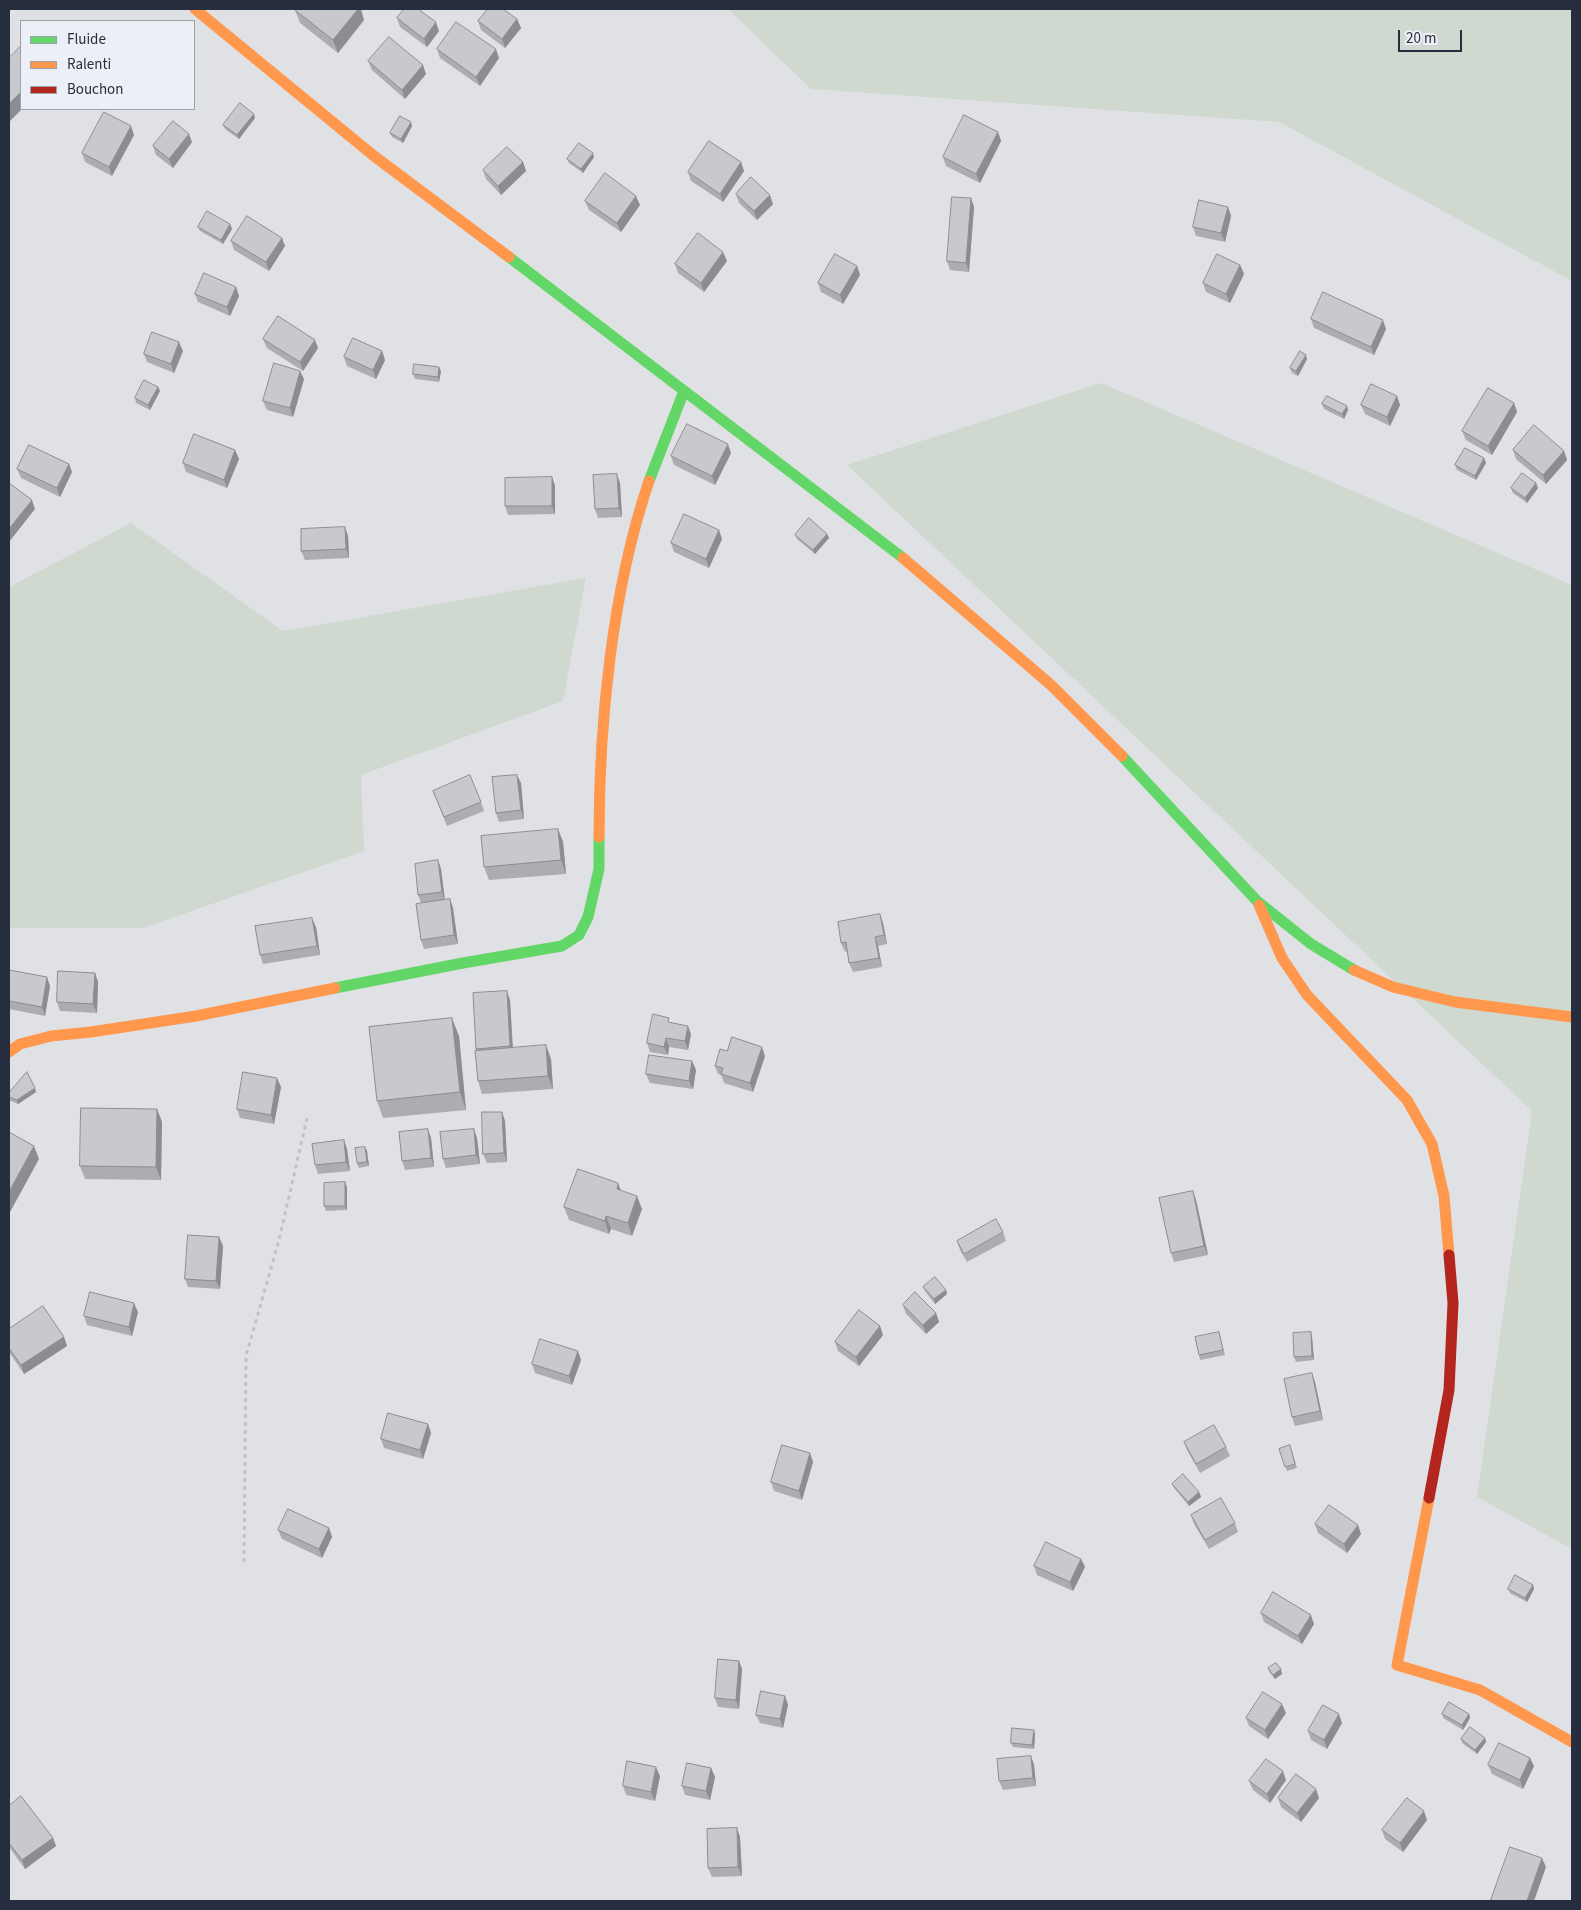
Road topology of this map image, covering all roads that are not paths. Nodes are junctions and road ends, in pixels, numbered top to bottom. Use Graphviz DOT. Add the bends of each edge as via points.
graph roads {
  1 [pos="195,9"];
  2 [pos="684,391"];
  3 [pos="1257,902"];
  4 [pos="1572,1017"];
  5 [pos="9,1052"];
  6 [pos="1572,1742"];
  1 -- 2 [label="street" via="374,156"];
  2 -- 3 [label="street" via="900,556 1051,686 1110,743"];
  2 -- 5 [label="street" via="638,514 617,614 604,716 599,869 588,917 579,936 562,946 196,1016 51,1036 20,1044"];
  3 -- 4 [label="street" via="1311,944 1349,968 1393,988 1455,1002"];
  3 -- 6 [label="street" via="1282,958 1307,995 1407,1100 1432,1144 1444,1196 1454,1303 1449,1390 1397,1665 1480,1690"];
}
